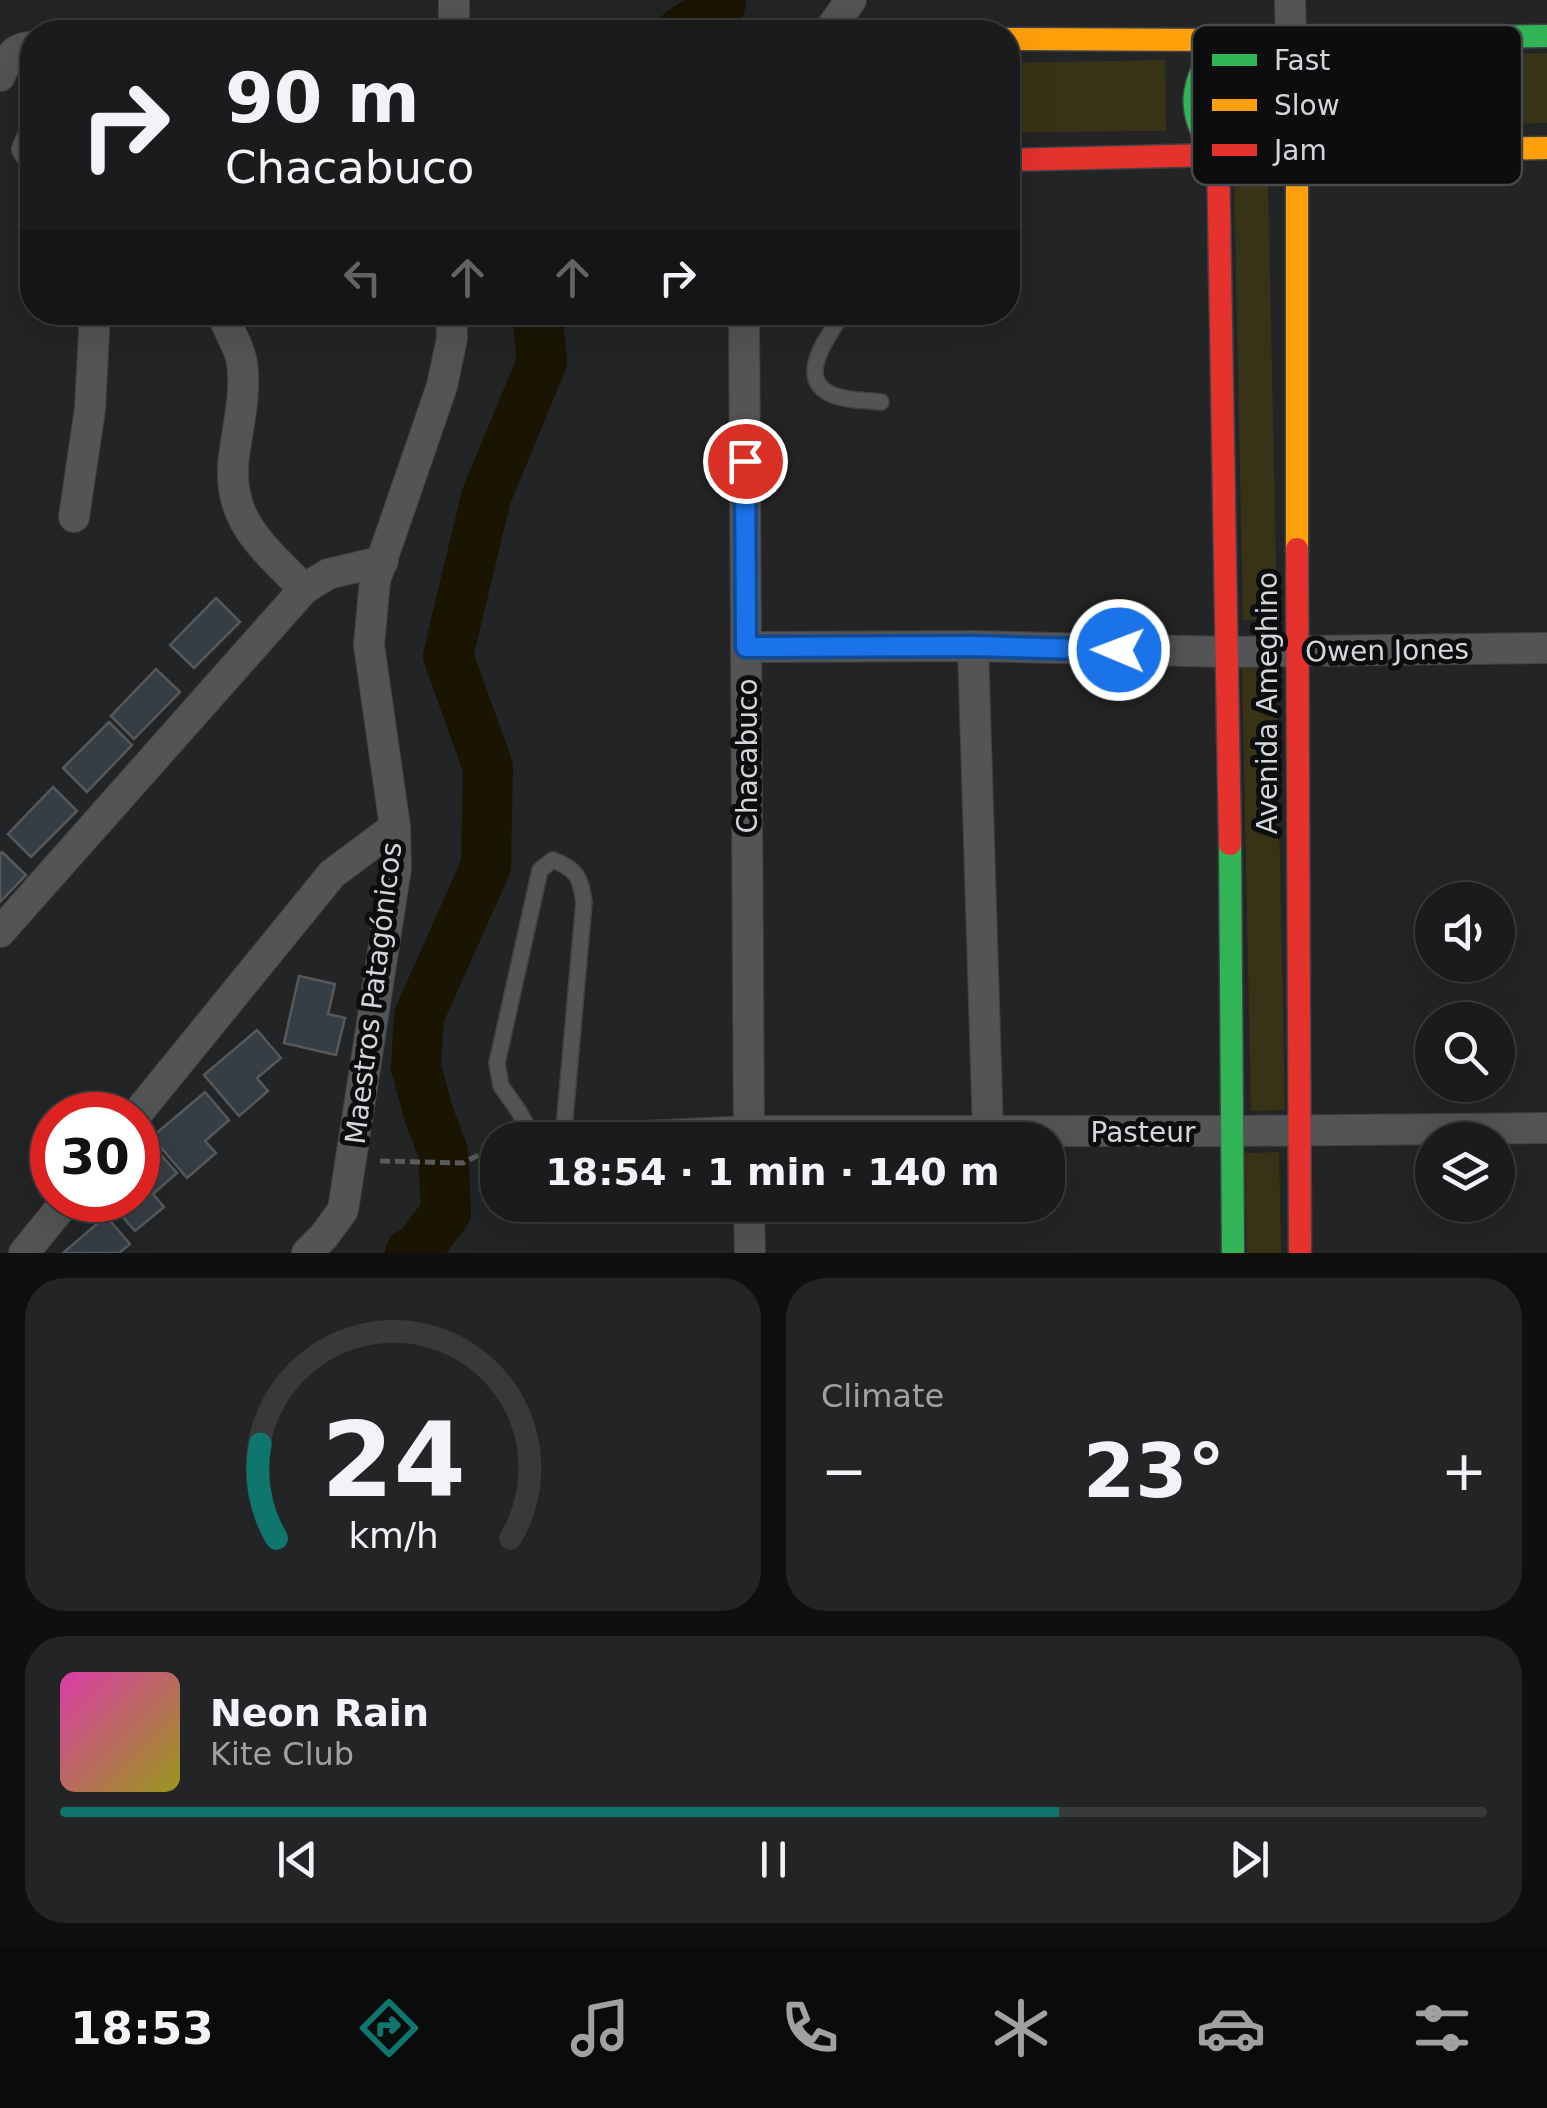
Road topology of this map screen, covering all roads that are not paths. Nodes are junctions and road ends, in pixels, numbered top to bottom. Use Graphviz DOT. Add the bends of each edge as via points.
graph roads {
  1 [pos="1290,0"];
  2 [pos="1293,25"];
  3 [pos="1522,36"];
  4 [pos="1547,36"];
  5 [pos="1020,39"];
  6 [pos="1192,40"];
  7 [pos="20,50"];
  8 [pos="0,76"];
  9 [pos="1522,148"];
  10 [pos="1547,148"];
  11 [pos="1192,156"];
  12 [pos="1020,160"];
  13 [pos="1217,185"];
  14 [pos="1299,185"];
  15 [pos="93,325"];
  16 [pos="227,325"];
  17 [pos="452,325"];
  18 [pos="744,325"];
  19 [pos="835,325"];
  20 [pos="882,402"];
  21 [pos="74,517"];
  22 [pos="383,561"];
  23 [pos="304,588"];
  24 [pos="973,646"];
  25 [pos="746,647"];
  26 [pos="1547,648"];
  27 [pos="1297,651"];
  28 [pos="1228,652"];
  29 [pos="395,827"];
  30 [pos="0,932"];
  31 [pos="155,1092"];
  32 [pos="525,1122"];
  33 [pos="563,1122"];
  34 [pos="749,1122"];
  35 [pos="988,1122"];
  36 [pos="1547,1128"];
  37 [pos="1300,1131"];
  38 [pos="1065,1132"];
  39 [pos="1232,1132"];
  40 [pos="50,1222"];
  41 [pos="750,1222"];
  42 [pos="24,1253"];
  43 [pos="306,1253"];
  44 [pos="750,1253"];
  45 [pos="1233,1253"];
  46 [pos="1300,1253"];
  1 -- 2 [label="street"];
  3 -- 4 [label="main road"];
  5 -- 6 [label="main road"];
  7 -- 8 [label="street"];
  9 -- 10 [label="main road"];
  11 -- 12 [label="main road"];
  13 -- 28 [label="main road, Avenida Ameghino"];
  14 -- 27 [label="main road, Avenida Ameghino"];
  15 -- 21 [label="street" via="90,410"];
  16 -- 23 [label="street" via="242,361 236,504 252,536"];
  17 -- 22 [label="street, Maestros Patagónicos" via="442,386"];
  18 -- 25 [label="street, Chacabuco"];
  19 -- 20 [label="lane" via="815,360 820,388"];
  22 -- 23 [label="street" via="328,574"];
  22 -- 29 [label="street, Maestros Patagónicos" via="375,580 370,646"];
  23 -- 30 [label="street"];
  24 -- 25 [label="street, Owen Jones"];
  24 -- 28 [label="street, Owen Jones"];
  24 -- 35 [label="street"];
  25 -- 34 [label="street, Chacabuco"];
  26 -- 27 [label="street, Owen Jones"];
  27 -- 28 [label="street, Owen Jones"];
  27 -- 37 [label="main road, Avenida Ameghino"];
  28 -- 39 [label="main road, Avenida Ameghino"];
  29 -- 31 [label="street" via="332,874"];
  29 -- 43 [label="street, Maestros Patagónicos" via="396,868 343,1210"];
  32 -- 33 [label="lane" via="501,1086 497,1062 540,870 553,860 580,879 584,902"];
  36 -- 37 [label="street, Pasteur"];
  37 -- 39 [label="street, Pasteur"];
  37 -- 46 [label="main road, Avenida Ameghino"];
  38 -- 39 [label="street, Pasteur"];
  39 -- 45 [label="main road, Avenida Ameghino"];
  40 -- 42 [label="street"];
  41 -- 44 [label="street"];
}
